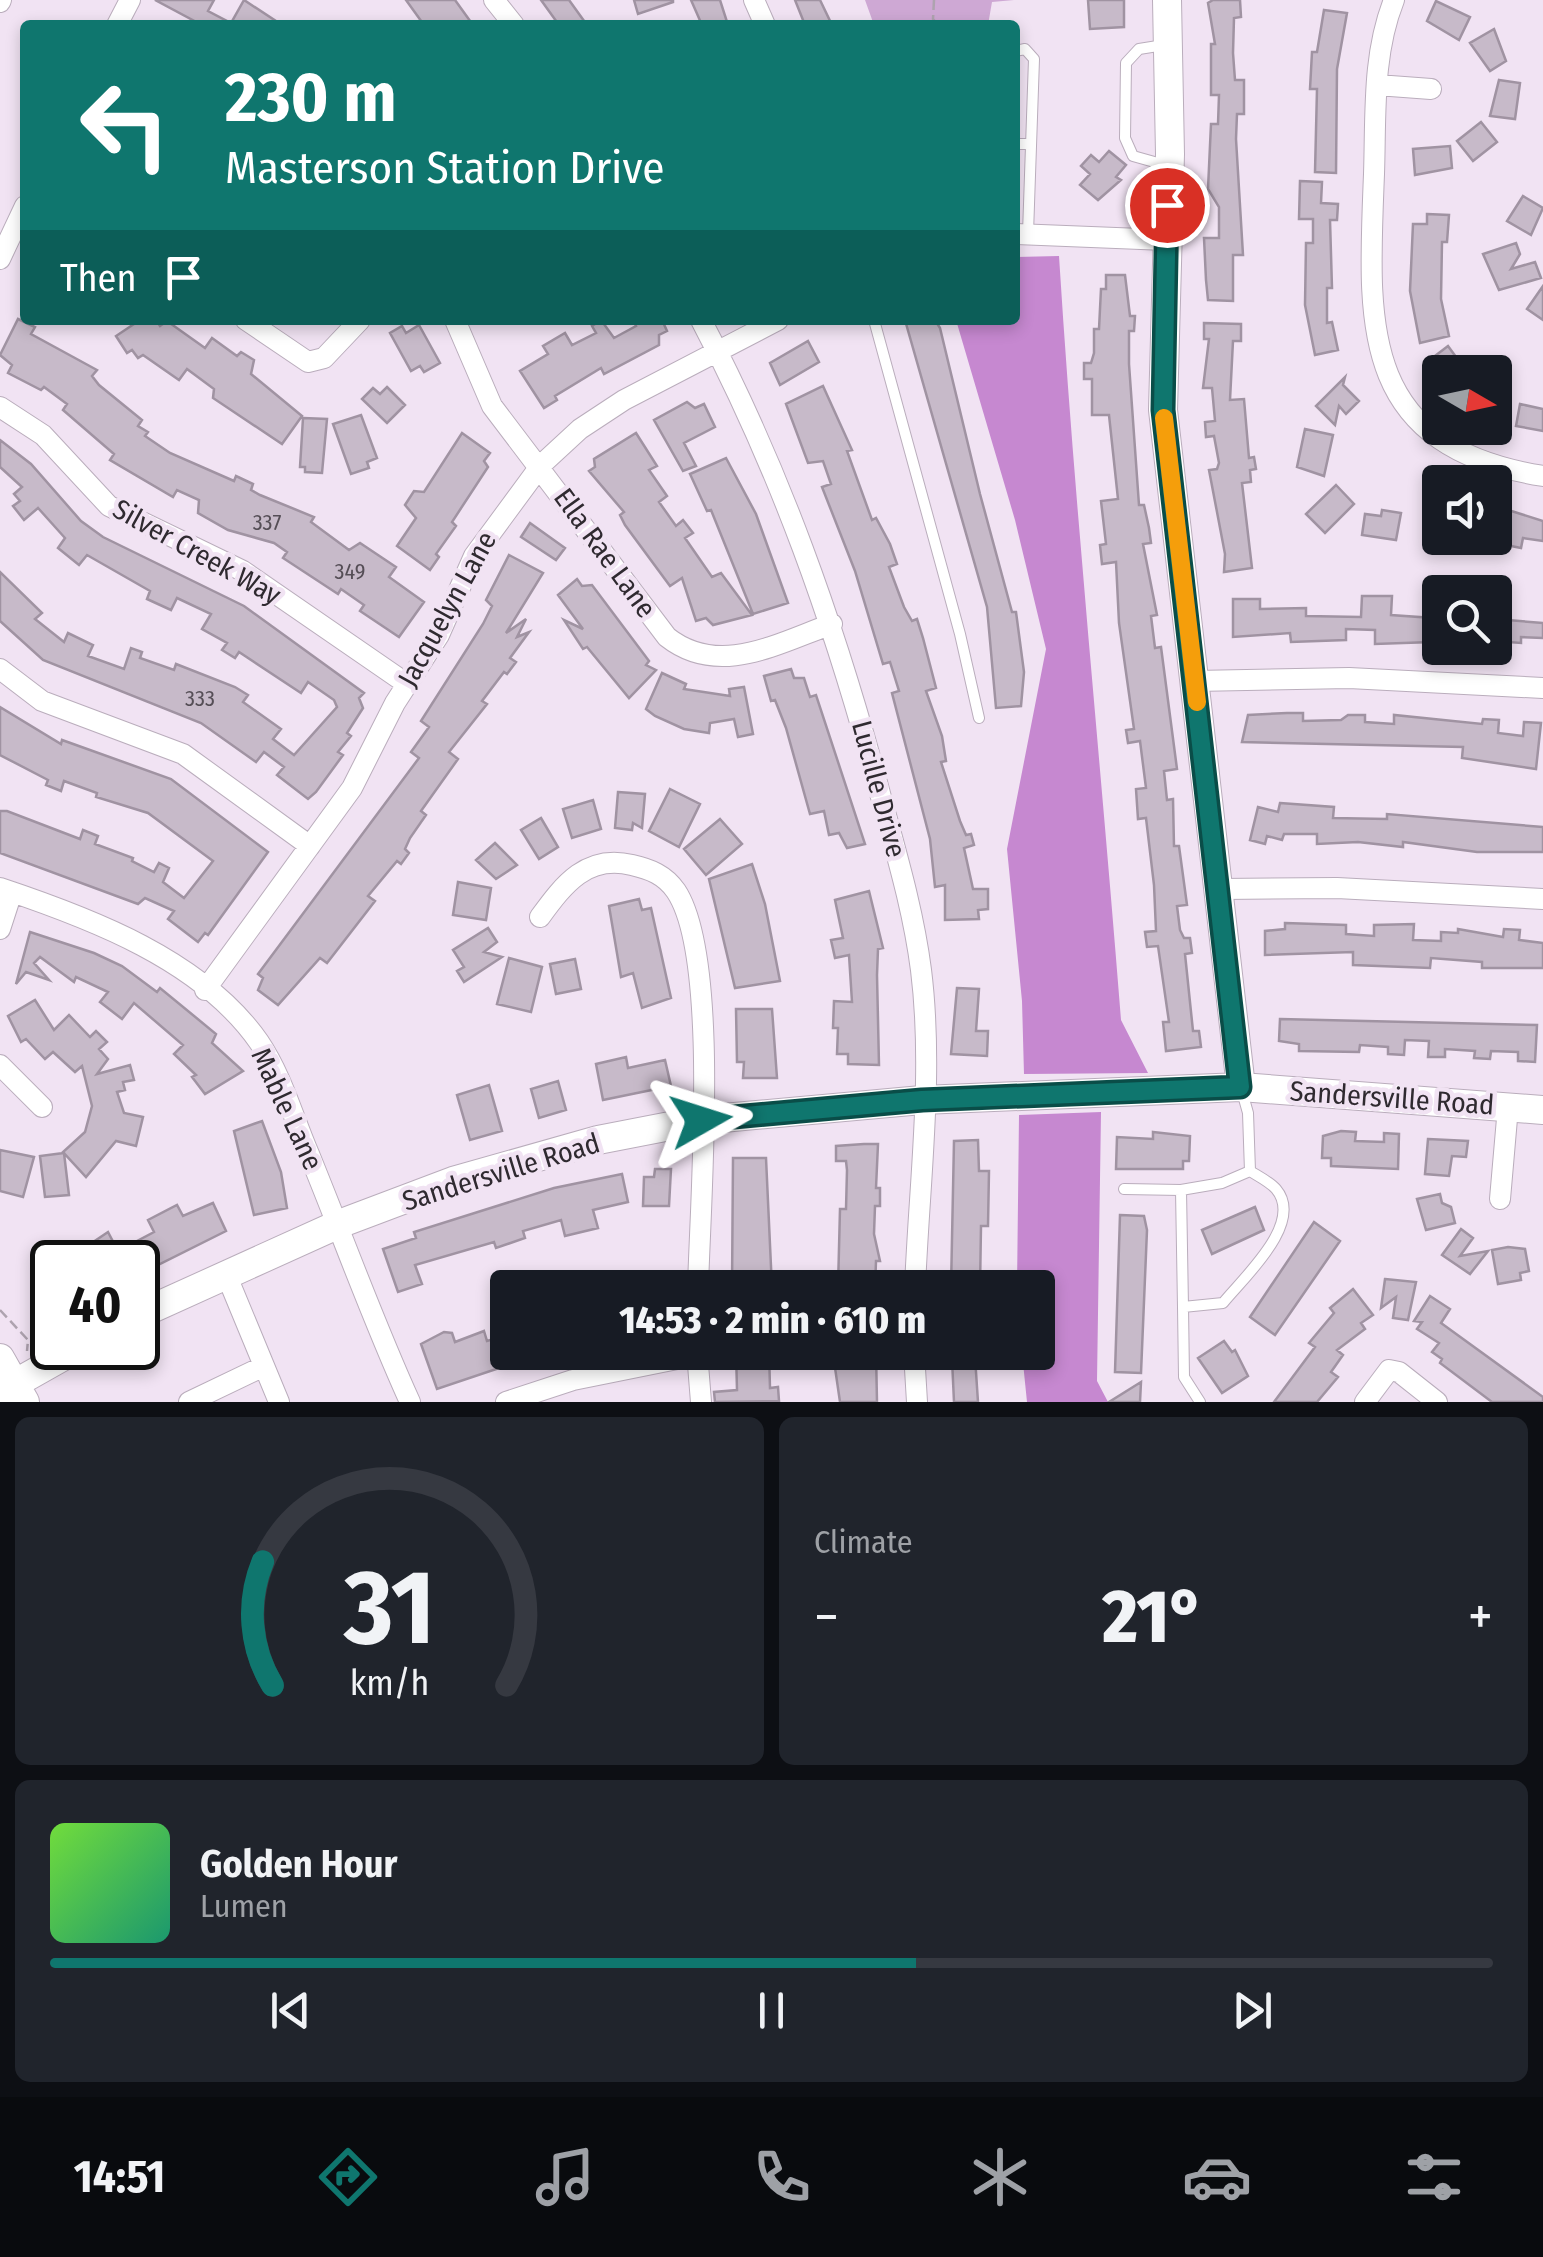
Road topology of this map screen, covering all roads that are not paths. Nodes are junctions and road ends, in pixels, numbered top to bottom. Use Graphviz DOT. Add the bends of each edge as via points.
graph roads {
  1 [pos="494,0"];
  2 [pos="1166,0"];
  3 [pos="1394,0"];
  4 [pos="510,20"];
  5 [pos="1170,44"];
  6 [pos="1020,50"];
  7 [pos="1377,86"];
  8 [pos="1430,89"];
  9 [pos="1020,144"];
  10 [pos="1031,144"];
  11 [pos="1169,166"];
  12 [pos="20,217"];
  13 [pos="1022,234"];
  14 [pos="1166,240"];
  15 [pos="0,259"];
  16 [pos="253,325"];
  17 [pos="355,325"];
  18 [pos="457,325"];
  19 [pos="704,325"];
  20 [pos="769,325"];
  21 [pos="875,325"];
  22 [pos="718,353"];
  23 [pos="0,408"];
  24 [pos="540,465"];
  25 [pos="1543,476"];
  26 [pos="832,624"];
  27 [pos="0,668"];
  28 [pos="1195,681"];
  29 [pos="407,684"];
  30 [pos="1543,688"];
  31 [pos="979,718"];
  32 [pos="310,846"];
  33 [pos="6,890"];
  34 [pos="1220,890"];
  35 [pos="1543,900"];
  36 [pos="540,917"];
  37 [pos="0,929"];
  38 [pos="206,990"];
  39 [pos="0,1065"];
  40 [pos="1240,1087"];
  41 [pos="922,1100"];
  42 [pos="1508,1106"];
  43 [pos="42,1107"];
  44 [pos="1543,1110"];
  45 [pos="701,1120"];
  46 [pos="1250,1171"];
  47 [pos="1124,1189"];
  48 [pos="1181,1190"];
  49 [pos="1500,1199"];
  50 [pos="339,1224"];
  51 [pos="698,1270"];
  52 [pos="916,1270"];
  53 [pos="226,1274"];
  54 [pos="160,1305"];
  55 [pos="1183,1307"];
  56 [pos="14,1355"];
  57 [pos="264,1366"];
  58 [pos="46,1370"];
  59 [pos="621,1370"];
  60 [pos="698,1370"];
  61 [pos="915,1370"];
  62 [pos="13,1392"];
  63 [pos="189,1402"];
  64 [pos="280,1402"];
  65 [pos="410,1402"];
  66 [pos="506,1402"];
  67 [pos="700,1402"];
  68 [pos="917,1402"];
  69 [pos="1200,1402"];
  70 [pos="1365,1402"];
  71 [pos="1437,1402"];
  1 -- 4 [label="street"];
  2 -- 5 [label="street"];
  3 -- 7 [label="street"];
  5 -- 11 [label="street"];
  5 -- 11 [label="lane" via="1139,49 1124,71 1128,150"];
  6 -- 10 [label="lane" via="1034,59"];
  7 -- 8 [label="street"];
  7 -- 25 [label="street" via="1370,273 1388,374 1407,410 1437,438 1489,464"];
  9 -- 10 [label="lane"];
  10 -- 13 [label="lane"];
  11 -- 14 [label="street"];
  12 -- 15 [label="street"];
  13 -- 14 [label="street"];
  14 -- 28 [label="street" via="1163,410"];
  16 -- 17 [label="street" via="308,362 324,358"];
  18 -- 24 [label="street, Ella Rae Lane" via="482,390"];
  19 -- 22 [label="street, Lucille Drive"];
  20 -- 22 [label="street, Jacquelyn Lane"];
  21 -- 31 [label="lane"];
  22 -- 24 [label="street, Jacquelyn Lane" via="601,415"];
  22 -- 26 [label="street, Lucille Drive" via="785,494"];
  23 -- 29 [label="street, Silver Creek Way" via="43,435 109,506 243,571"];
  24 -- 26 [label="street, Ella Rae Lane" via="678,646 726,658"];
  24 -- 29 [label="street, Jacquelyn Lane" via="489,530 439,635"];
  26 -- 41 [label="street, Lucille Drive" via="912,915 922,972"];
  27 -- 32 [label="street" via="42,700 203,765"];
  28 -- 30 [label="street" via="1350,678"];
  28 -- 34 [label="street"];
  29 -- 32 [label="street, Jacquelyn Lane" via="352,788"];
  32 -- 38 [label="street, Jacquelyn Lane"];
  33 -- 37 [label="street"];
  33 -- 38 [label="street, Mable Lane" via="110,927"];
  34 -- 35 [label="street" via="1338,888"];
  34 -- 40 [label="street"];
  36 -- 45 [label="street" via="564,883 591,864 654,870 675,889 701,978"];
  38 -- 50 [label="street, Mable Lane" via="260,1043"];
  39 -- 43 [label="street"];
  40 -- 41 [label="street, Sandersville Road"];
  40 -- 42 [label="street, Sandersville Road"];
  40 -- 46 [label="lane"];
  41 -- 45 [label="street, Sandersville Road"];
  41 -- 52 [label="street, Lucille Drive"];
  42 -- 44 [label="street, Sandersville Road"];
  42 -- 49 [label="street"];
  45 -- 50 [label="street, Sandersville Road" via="510,1162"];
  45 -- 51 [label="street"];
  46 -- 48 [label="lane" via="1222,1184"];
  46 -- 55 [label="lane" via="1276,1190 1286,1210 1280,1230 1223,1304"];
  47 -- 48 [label="lane"];
  48 -- 55 [label="lane"];
  50 -- 53 [label="street, Sandersville Road"];
  50 -- 65 [label="street, Mable Lane"];
  53 -- 54 [label="street, Sandersville Road"];
  53 -- 57 [label="street"];
  55 -- 69 [label="lane" via="1184,1377"];
  56 -- 62 [label="street"];
  57 -- 63 [label="street"];
  57 -- 64 [label="street"];
  58 -- 62 [label="street"];
  59 -- 66 [label="street"];
  60 -- 67 [label="street"];
  61 -- 68 [label="street"];
  70 -- 71 [label="street" via="1389,1370"];
}
